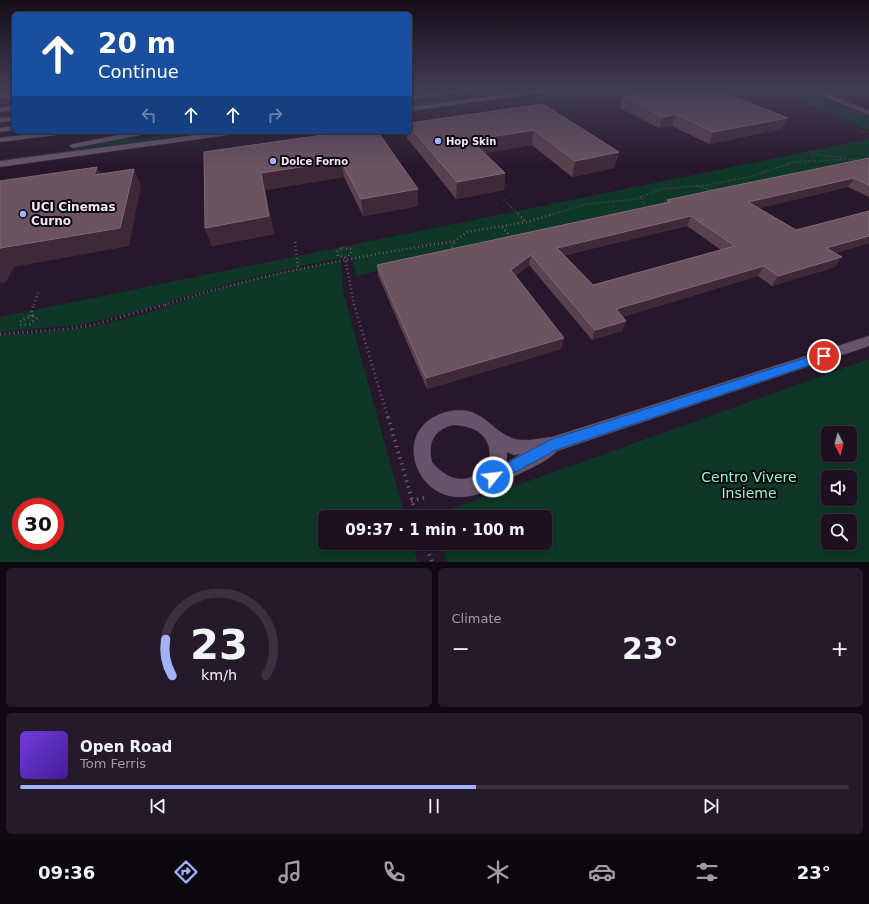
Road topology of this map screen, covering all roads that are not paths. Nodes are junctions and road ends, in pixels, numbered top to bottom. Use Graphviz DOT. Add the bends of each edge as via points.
graph roads {
  1 [pos="12,119"];
  2 [pos="0,120"];
  3 [pos="12,128"];
  4 [pos="0,130"];
  5 [pos="49,134"];
  6 [pos="137,134"];
  7 [pos="220,134"];
  8 [pos="0,140"];
  9 [pos="0,163"];
  10 [pos="869,341"];
  11 [pos="494,436"];
  12 [pos="552,445"];
  13 [pos="482,484"];
  1 -- 2 [label="street"];
  3 -- 4 [label="street"];
  5 -- 8 [label="street"];
  6 -- 9 [label="street"];
  7 -- 9 [label="street"];
  10 -- 12 [label="street"];
  11 -- 12 [label="street" via="514,447"];
  11 -- 13 [label="street" via="499,451 496,467"];
  11 -- 13 [label="street" via="484,425 467,417 448,418 429,429 421,445 424,466 442,484 460,488"];
  12 -- 13 [label="street"];
}
